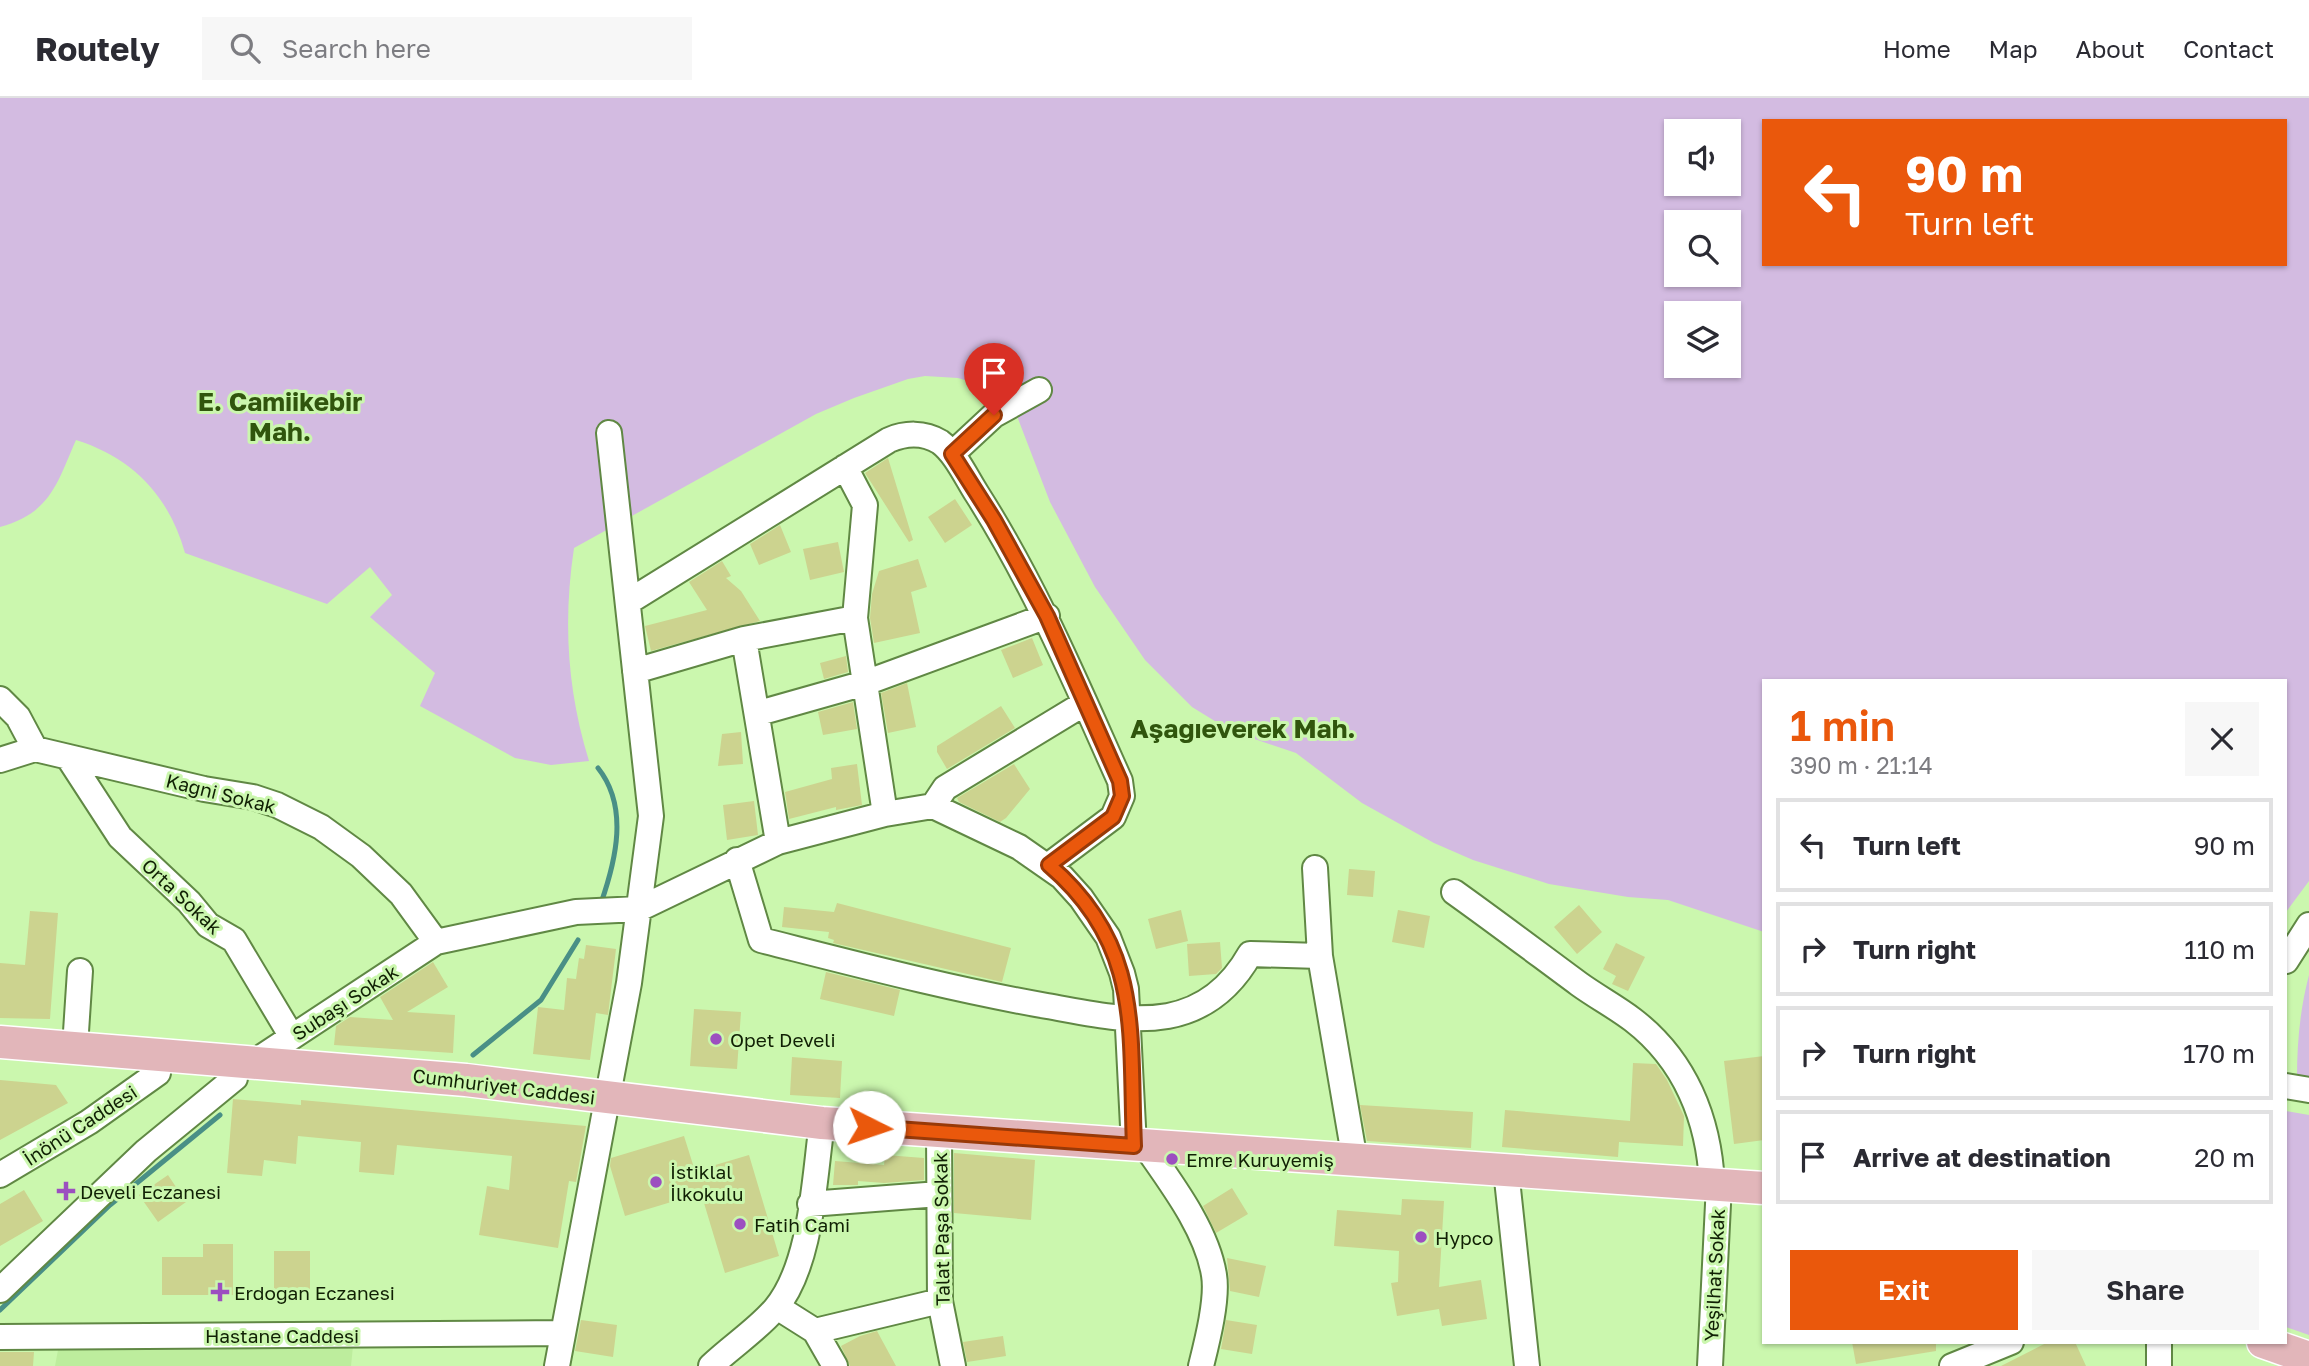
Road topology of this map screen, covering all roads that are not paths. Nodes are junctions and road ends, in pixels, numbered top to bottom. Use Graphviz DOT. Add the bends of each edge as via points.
graph roads {
  1 [pos="1039,390"];
  2 [pos="609,433"];
  3 [pos="952,454"];
  4 [pos="845,467"];
  5 [pos="628,602"];
  6 [pos="1047,616"];
  7 [pos="855,618"];
  8 [pos="744,639"];
  9 [pos="635,671"];
  10 [pos="865,683"];
  11 [pos="0,699"];
  12 [pos="1085,703"];
  13 [pos="758,713"];
  14 [pos="35,749"];
  15 [pos="68,757"];
  16 [pos="0,760"];
  17 [pos="933,806"];
  18 [pos="885,814"];
  19 [pos="778,842"];
  20 [pos="737,860"];
  21 [pos="1049,865"];
  22 [pos="1315,868"];
  23 [pos="1454,892"];
  24 [pos="639,909"];
  25 [pos="2309,925"];
  26 [pos="436,942"];
  27 [pos="1320,956"];
  28 [pos="2287,959"];
  29 [pos="80,971"];
  30 [pos="1128,1020"];
  31 [pos="292,1037"];
  32 [pos="0,1042"];
  33 [pos="75,1047"];
  34 [pos="0,1062"];
  35 [pos="244,1070"];
  36 [pos="158,1073"];
  37 [pos="2287,1086"];
  38 [pos="2309,1090"];
  39 [pos="609,1099"];
  40 [pos="822,1123"];
  41 [pos="939,1132"];
  42 [pos="1140,1147"];
  43 [pos="1355,1161"];
  44 [pos="1506,1170"];
  45 [pos="0,1175"];
  46 [pos="1716,1184"];
  47 [pos="1762,1188"];
  48 [pos="939,1194"];
  49 [pos="810,1204"];
  50 [pos="0,1290"];
  51 [pos="940,1301"];
  52 [pos="776,1307"];
  53 [pos="816,1331"];
  54 [pos="563,1333"];
  55 [pos="0,1337"];
  56 [pos="2006,1344"];
  57 [pos="2159,1344"];
  58 [pos="2269,1344"];
  59 [pos="2309,1358"];
  60 [pos="557,1366"];
  61 [pos="711,1366"];
  62 [pos="835,1366"];
  63 [pos="953,1366"];
  64 [pos="1201,1366"];
  65 [pos="1527,1366"];
  66 [pos="1710,1366"];
  67 [pos="1952,1366"];
  68 [pos="2159,1366"];
  1 -- 3 [label="street" via="994,415"];
  2 -- 5 [label="street"];
  3 -- 4 [label="street" via="930,437 909,435 889,440"];
  3 -- 6 [label="street"];
  4 -- 5 [label="street"];
  4 -- 7 [label="street" via="865,505"];
  5 -- 9 [label="street"];
  6 -- 10 [label="street"];
  6 -- 12 [label="street"];
  7 -- 8 [label="street"];
  7 -- 10 [label="street"];
  8 -- 9 [label="street"];
  8 -- 13 [label="street"];
  9 -- 24 [label="street" via="651,816"];
  10 -- 13 [label="street"];
  10 -- 18 [label="street"];
  11 -- 14 [label="street" via="18,717"];
  12 -- 17 [label="street" via="945,788"];
  12 -- 21 [label="street" via="1120,781 1119,807 1113,817"];
  13 -- 19 [label="street"];
  14 -- 15 [label="street, Kağni Sokak"];
  14 -- 16 [label="street"];
  15 -- 26 [label="street, Kağni Sokak" via="253,797 300,815 380,872"];
  15 -- 31 [label="street, Orta Sokak" via="120,837 190,902 208,925 234,940"];
  17 -- 18 [label="street"];
  17 -- 21 [label="street"];
  18 -- 19 [label="street"];
  19 -- 20 [label="street"];
  20 -- 24 [label="street"];
  20 -- 30 [label="street" via="761,940 959,991"];
  21 -- 30 [label="street" via="1081,898 1108,937 1122,973"];
  22 -- 27 [label="street"];
  23 -- 46 [label="street, Yeşilhat Sokak" via="1634,1020 1666,1052 1700,1114"];
  24 -- 26 [label="street" via="576,912"];
  24 -- 39 [label="street"];
  25 -- 28 [label="street"];
  26 -- 31 [label="street, Subaşı Sokak"];
  27 -- 30 [label="street" via="1250,954 1221,992 1195,1008"];
  27 -- 43 [label="street"];
  29 -- 33 [label="street"];
  30 -- 42 [label="street"];
  31 -- 35 [label="street, Subaşı Sokak"];
  32 -- 33 [label="main road, Cumhuriyet Caddesi"];
  33 -- 35 [label="main road, Cumhuriyet Caddesi"];
  34 -- 36 [label="main road, Cumhuriyet Caddesi"];
  35 -- 36 [label="main road, Cumhuriyet Caddesi"];
  35 -- 39 [label="main road, Cumhuriyet Caddesi" via="466,1080"];
  35 -- 50 [label="street, Subaşı Sokak" via="146,1151"];
  36 -- 45 [label="street, İnönü Caddesi" via="89,1122"];
  37 -- 38 [label="street"];
  39 -- 40 [label="main road, Cumhuriyet Caddesi"];
  39 -- 54 [label="street"];
  40 -- 41 [label="main road, Cumhuriyet Caddesi"];
  40 -- 49 [label="street"];
  41 -- 42 [label="main road, Cumhuriyet Caddesi"];
  41 -- 48 [label="street, Talat Paşa Sokak"];
  42 -- 43 [label="main road, Cumhuriyet Caddesi"];
  42 -- 64 [label="street" via="1184,1203 1214,1276"];
  43 -- 44 [label="main road, Cumhuriyet Caddesi"];
  44 -- 46 [label="main road, Cumhuriyet Caddesi"];
  44 -- 65 [label="street"];
  46 -- 47 [label="main road, Cumhuriyet Caddesi"];
  46 -- 66 [label="street, Yeşilhat Sokak"];
  48 -- 49 [label="street"];
  48 -- 51 [label="street, Talat Paşa Sokak"];
  49 -- 52 [label="street" via="799,1265"];
  51 -- 53 [label="street"];
  51 -- 63 [label="street, Talat Paşa Sokak"];
  52 -- 53 [label="street"];
  52 -- 61 [label="street"];
  53 -- 62 [label="street"];
  54 -- 55 [label="street, Hastane Caddesi"];
  54 -- 60 [label="street"];
  56 -- 67 [label="street"];
  57 -- 68 [label="street"];
  58 -- 59 [label="main road"];
}
